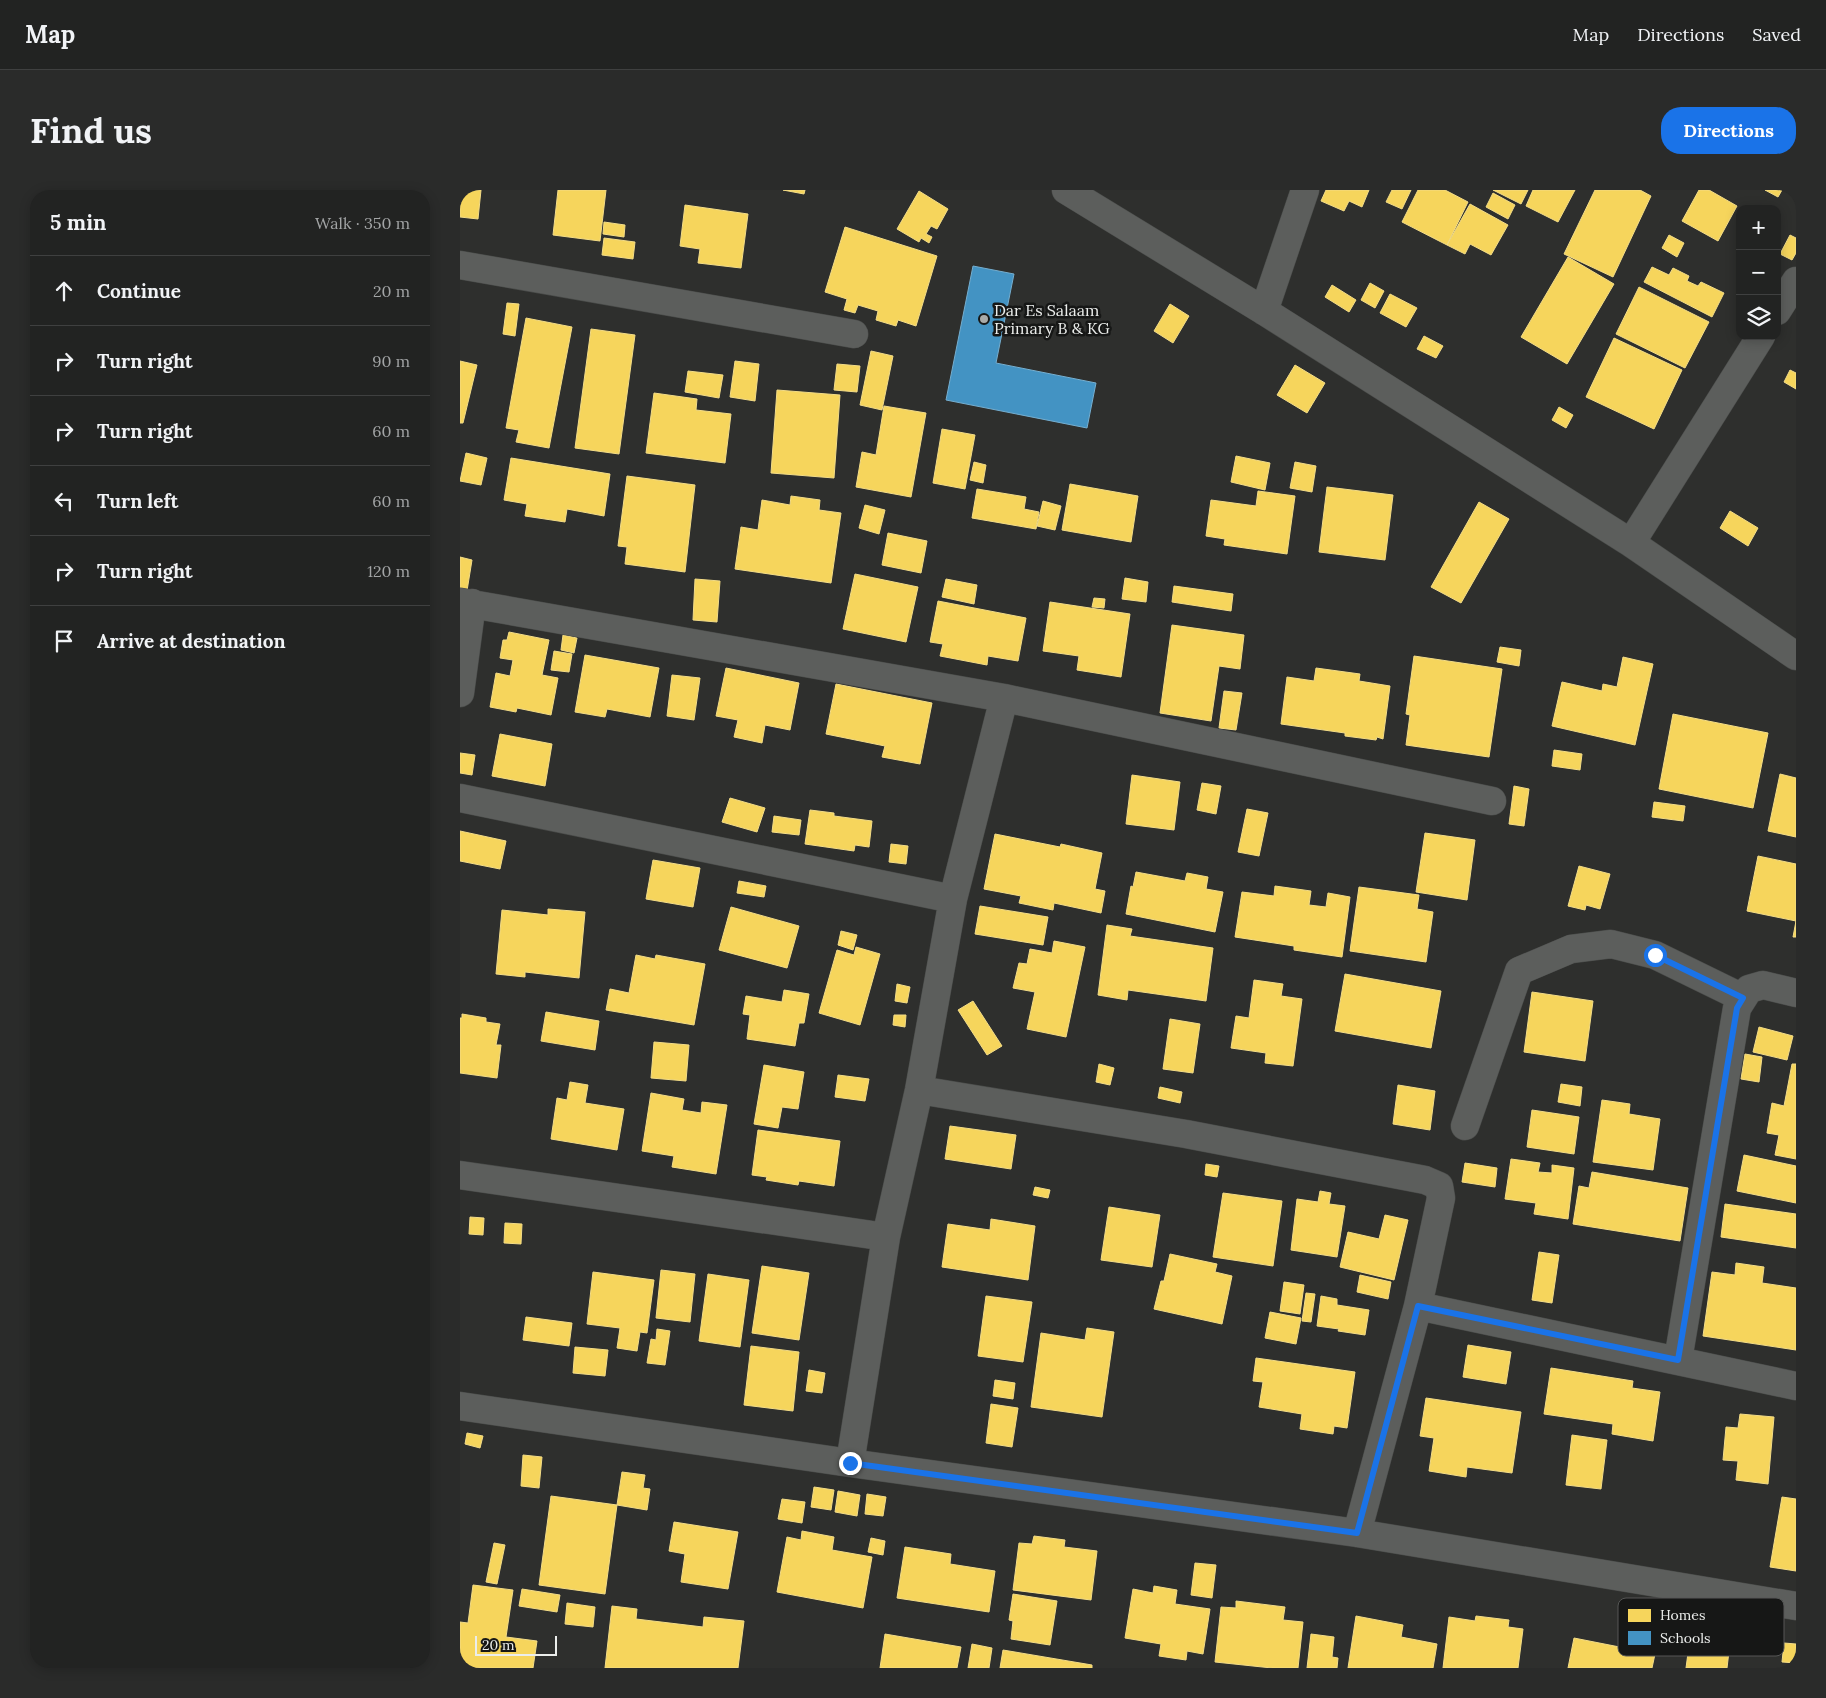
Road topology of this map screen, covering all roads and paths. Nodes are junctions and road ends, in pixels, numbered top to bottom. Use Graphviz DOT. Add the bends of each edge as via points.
graph roads {
  1 [pos="1066,190"];
  2 [pos="1305,190"];
  3 [pos="460,265"];
  4 [pos="1796,281"];
  5 [pos="1781,305"];
  6 [pos="1264,311"];
  7 [pos="854,334"];
  8 [pos="1759,340"];
  9 [pos="1632,543"];
  10 [pos="466,603"];
  11 [pos="1796,656"];
  12 [pos="460,693"];
  13 [pos="1004,698"];
  14 [pos="460,798"];
  15 [pos="1492,801"];
  16 [pos="953,899"];
  17 [pos="1796,993"];
  18 [pos="1743,998"];
  19 [pos="919,1090"];
  20 [pos="1465,1126"];
  21 [pos="460,1175"];
  22 [pos="886,1237"];
  23 [pos="1418,1306"];
  24 [pos="1678,1360"];
  25 [pos="1796,1386"];
  26 [pos="460,1406"];
  27 [pos="850,1463"];
  28 [pos="1357,1533"];
  29 [pos="1748,1598"];
  1 -- 6 [label="street"];
  2 -- 6 [label="street"];
  3 -- 7 [label="street"];
  4 -- 5 [label="street"];
  6 -- 9 [label="street"];
  8 -- 9 [label="street"];
  9 -- 11 [label="street"];
  10 -- 12 [label="street"];
  10 -- 13 [label="street"];
  13 -- 15 [label="street"];
  13 -- 16 [label="street"];
  14 -- 16 [label="street"];
  16 -- 19 [label="street"];
  17 -- 18 [label="street" via="1763,984 1749,989"];
  18 -- 20 [label="street" via="1655,955 1611,944 1571,948 1519,972"];
  18 -- 24 [label="street" via="1737,1008"];
  19 -- 22 [label="street"];
  19 -- 23 [label="street" via="1186,1134 1426,1180 1439,1186 1440,1198"];
  21 -- 22 [label="street"];
  22 -- 27 [label="street"];
  23 -- 24 [label="street"];
  23 -- 28 [label="street"];
  24 -- 25 [label="street"];
  26 -- 27 [label="street"];
  27 -- 28 [label="street"];
  28 -- 29 [label="street"];
}
